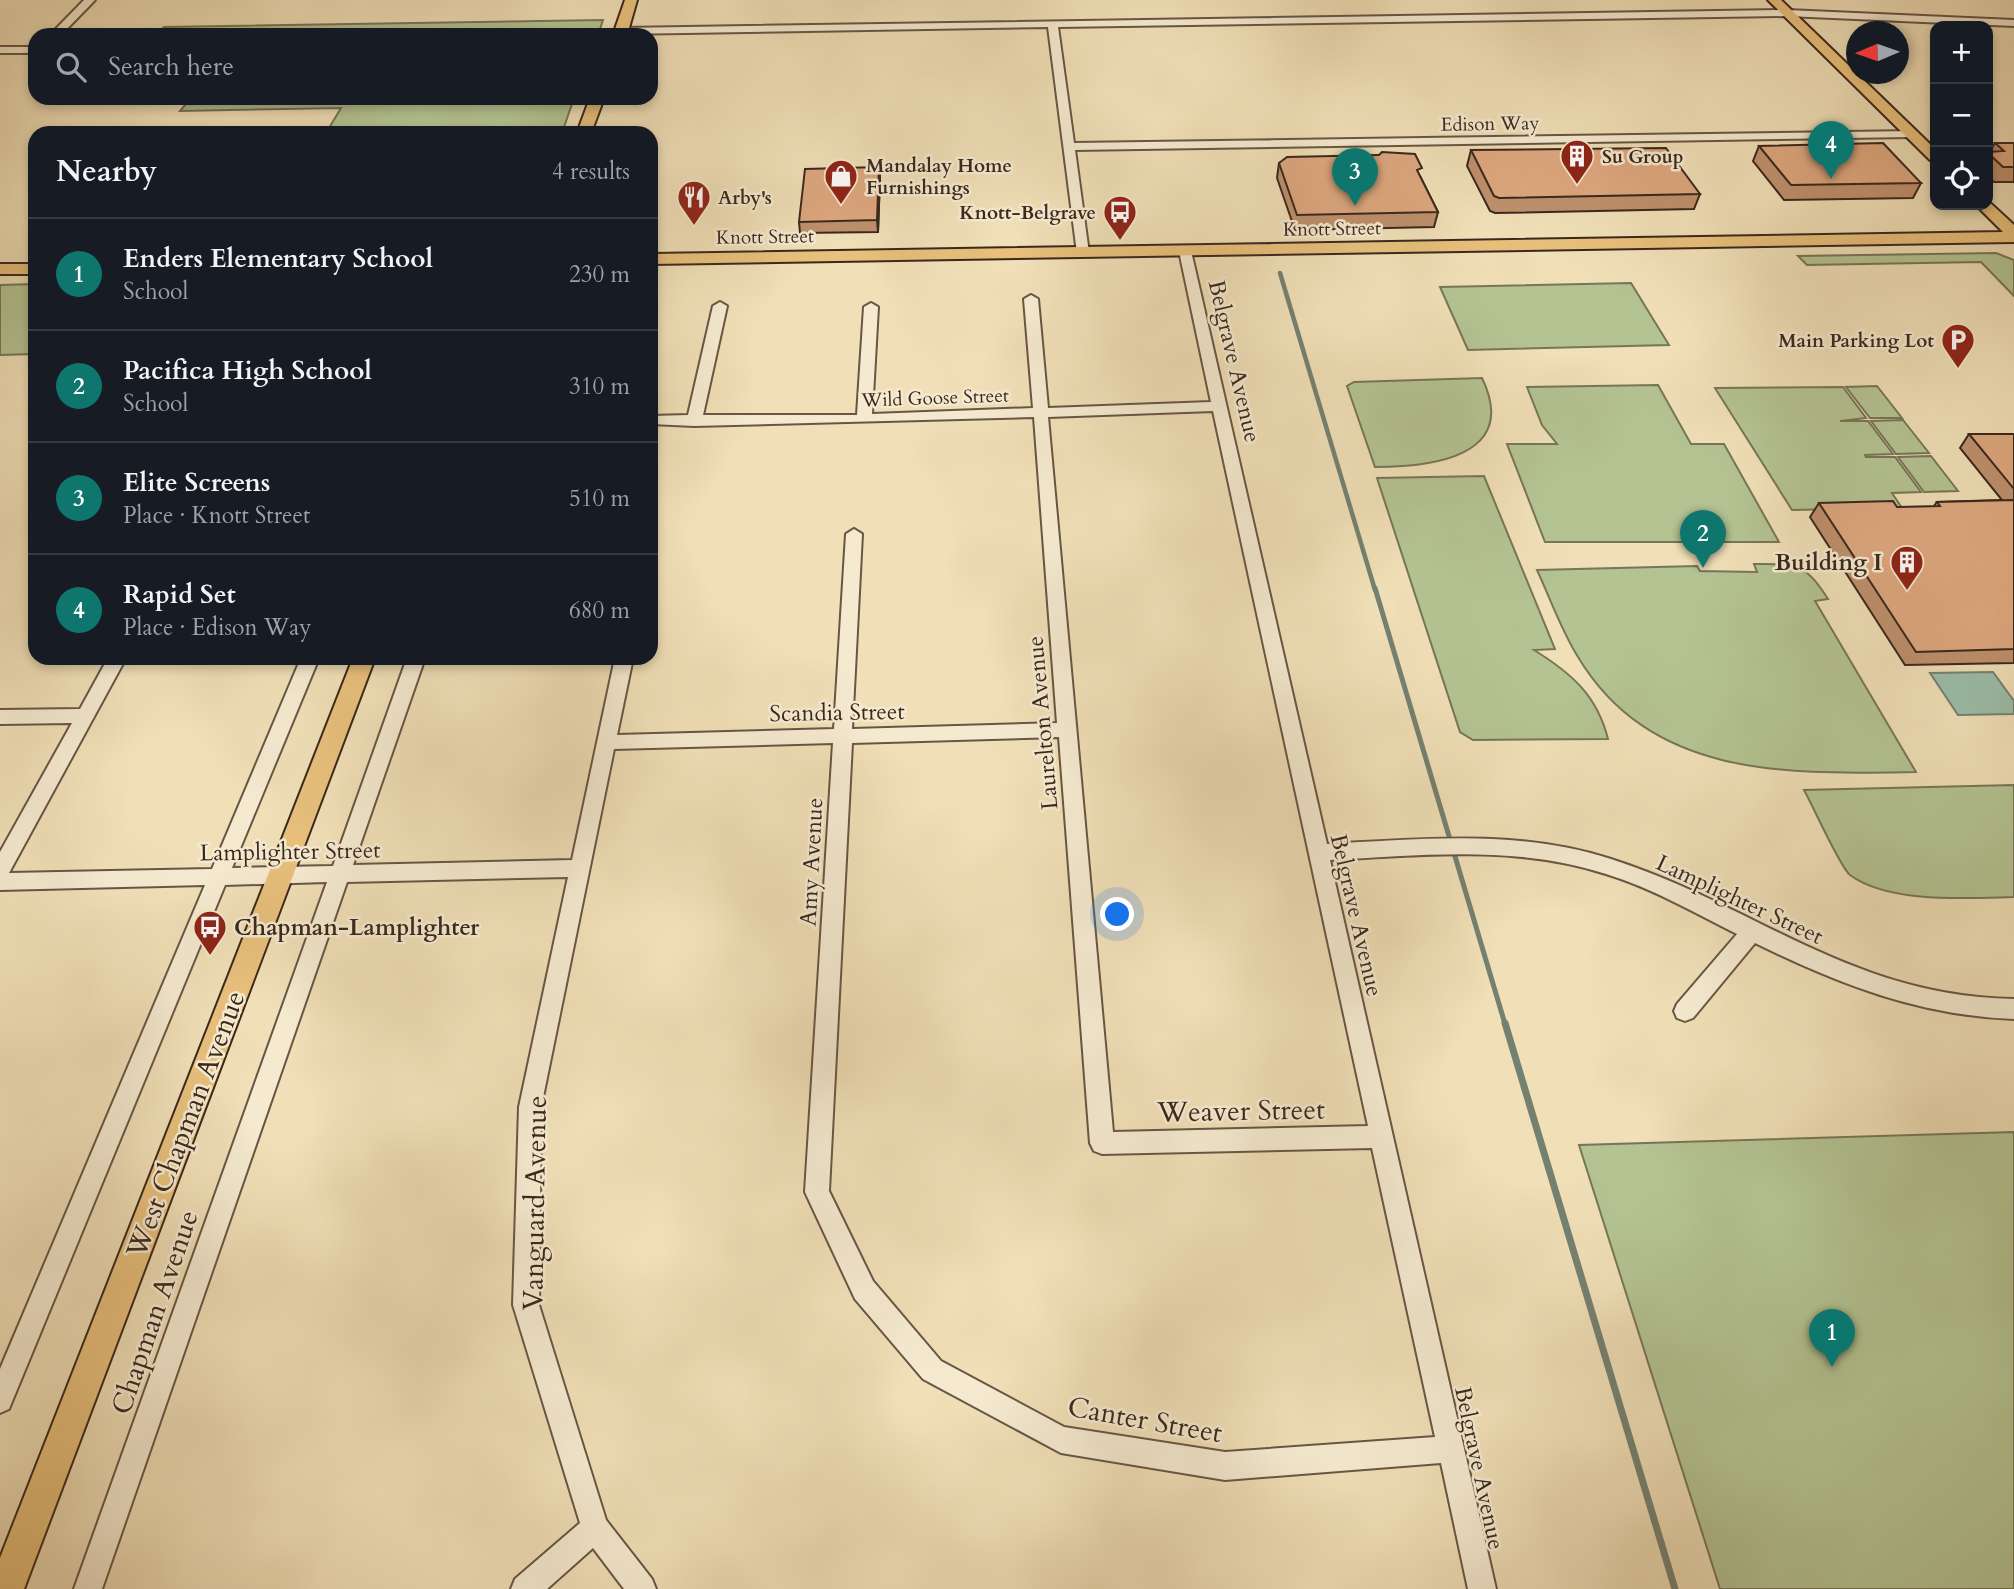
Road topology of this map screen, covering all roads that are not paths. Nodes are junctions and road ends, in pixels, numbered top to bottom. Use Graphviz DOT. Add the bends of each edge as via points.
graph roads {
  1 [pos="90,0"];
  2 [pos="631,0"];
  3 [pos="1774,0"];
  4 [pos="1787,13"];
  5 [pos="2014,23"];
  6 [pos="1053,26"];
  7 [pos="62,28"];
  8 [pos="623,28"];
  9 [pos="658,32"];
  10 [pos="0,50"];
  11 [pos="28,50"];
  12 [pos="594,105"];
  13 [pos="587,126"];
  14 [pos="1912,134"];
  15 [pos="1069,147"];
  16 [pos="1930,152"];
  17 [pos="1989,210"];
  18 [pos="2014,236"];
  19 [pos="1185,251"];
  20 [pos="1083,253"];
  21 [pos="658,259"];
  22 [pos="0,269"];
  23 [pos="28,269"];
  24 [pos="1031,299"];
  25 [pos="720,306"];
  26 [pos="870,307"];
  27 [pos="1220,406"];
  28 [pos="1040,413"];
  29 [pos="864,419"];
  30 [pos="658,420"];
  31 [pos="694,422"];
  32 [pos="854,534"];
  33 [pos="113,665"];
  34 [pos="307,665"];
  35 [pos="361,665"];
  36 [pos="413,665"];
  37 [pos="623,665"];
  38 [pos="86,716"];
  39 [pos="0,717"];
  40 [pos="1067,730"];
  41 [pos="842,737"];
  42 [pos="607,742"];
  43 [pos="1318,853"];
  44 [pos="582,868"];
  45 [pos="0,871"];
  46 [pos="281,875"];
  47 [pos="339,875"];
  48 [pos="219,876"];
  49 [pos="0,882"];
  50 [pos="1752,932"];
  51 [pos="2014,1009"];
  52 [pos="1685,1011"];
  53 [pos="1381,1137"];
  54 [pos="1102,1143"];
  55 [pos="817,1192"];
  56 [pos="0,1399"];
  57 [pos="1451,1449"];
  58 [pos="595,1528"];
  59 [pos="6,1589"];
  60 [pos="88,1589"];
  61 [pos="525,1589"];
  62 [pos="642,1589"];
  63 [pos="1482,1589"];
  1 -- 7 [label="street"];
  2 -- 8 [label="main road"];
  3 -- 4 [label="main road"];
  4 -- 5 [label="street"];
  4 -- 6 [label="street"];
  4 -- 14 [label="main road"];
  6 -- 9 [label="street"];
  6 -- 15 [label="street"];
  10 -- 11 [label="street"];
  12 -- 13 [label="main road"];
  14 -- 15 [label="street, Edison Way"];
  14 -- 16 [label="main road"];
  15 -- 20 [label="street"];
  17 -- 18 [label="main road"];
  18 -- 19 [label="main road, Knott Street"];
  19 -- 20 [label="main road, Knott Street"];
  19 -- 27 [label="street, Belgrave Avenue"];
  20 -- 21 [label="main road, Knott Street"];
  22 -- 23 [label="main road"];
  24 -- 28 [label="street, Laurelton Avenue"];
  25 -- 31 [label="street"];
  26 -- 29 [label="street"];
  27 -- 28 [label="street, Wild Goose Street"];
  27 -- 43 [label="street, Belgrave Avenue"];
  28 -- 29 [label="street, Wild Goose Street"];
  28 -- 40 [label="street, Laurelton Avenue"];
  29 -- 31 [label="street, Wild Goose Street"];
  30 -- 31 [label="street, Wild Goose Street"];
  32 -- 41 [label="street, Amy Avenue"];
  33 -- 38 [label="street"];
  34 -- 48 [label="street"];
  35 -- 46 [label="main road, West Chapman Avenue"];
  36 -- 47 [label="street, Chapman Avenue"];
  37 -- 42 [label="street, Vanguard Avenue"];
  38 -- 39 [label="street"];
  38 -- 45 [label="street"];
  40 -- 41 [label="street, Scandia Street"];
  40 -- 54 [label="street, Laurelton Avenue"];
  41 -- 42 [label="street, Scandia Street"];
  41 -- 55 [label="street, Amy Avenue"];
  42 -- 44 [label="street, Vanguard Avenue"];
  43 -- 50 [label="street, Lamplighter Street" via="1476,845 1587,861 1683,895"];
  43 -- 53 [label="street, Belgrave Avenue"];
  44 -- 47 [label="street, Lamplighter Street"];
  44 -- 58 [label="street, Vanguard Avenue" via="530,1107 526,1306"];
  46 -- 47 [label="street, Lamplighter Street"];
  46 -- 48 [label="street, Lamplighter Street"];
  46 -- 59 [label="main road, West Chapman Avenue"];
  47 -- 60 [label="street, Chapman Avenue"];
  48 -- 49 [label="street, Lamplighter Street"];
  48 -- 56 [label="street"];
  50 -- 51 [label="street, Lamplighter Street" via="1867,982 1985,1010"];
  50 -- 52 [label="street"];
  53 -- 54 [label="street, Weaver Street"];
  53 -- 57 [label="street, Belgrave Avenue"];
  55 -- 57 [label="street, Canter Street" via="864,1290 932,1370 1061,1440 1225,1466"];
  57 -- 63 [label="street, Belgrave Avenue"];
  58 -- 61 [label="street"];
  58 -- 62 [label="street"];
}
